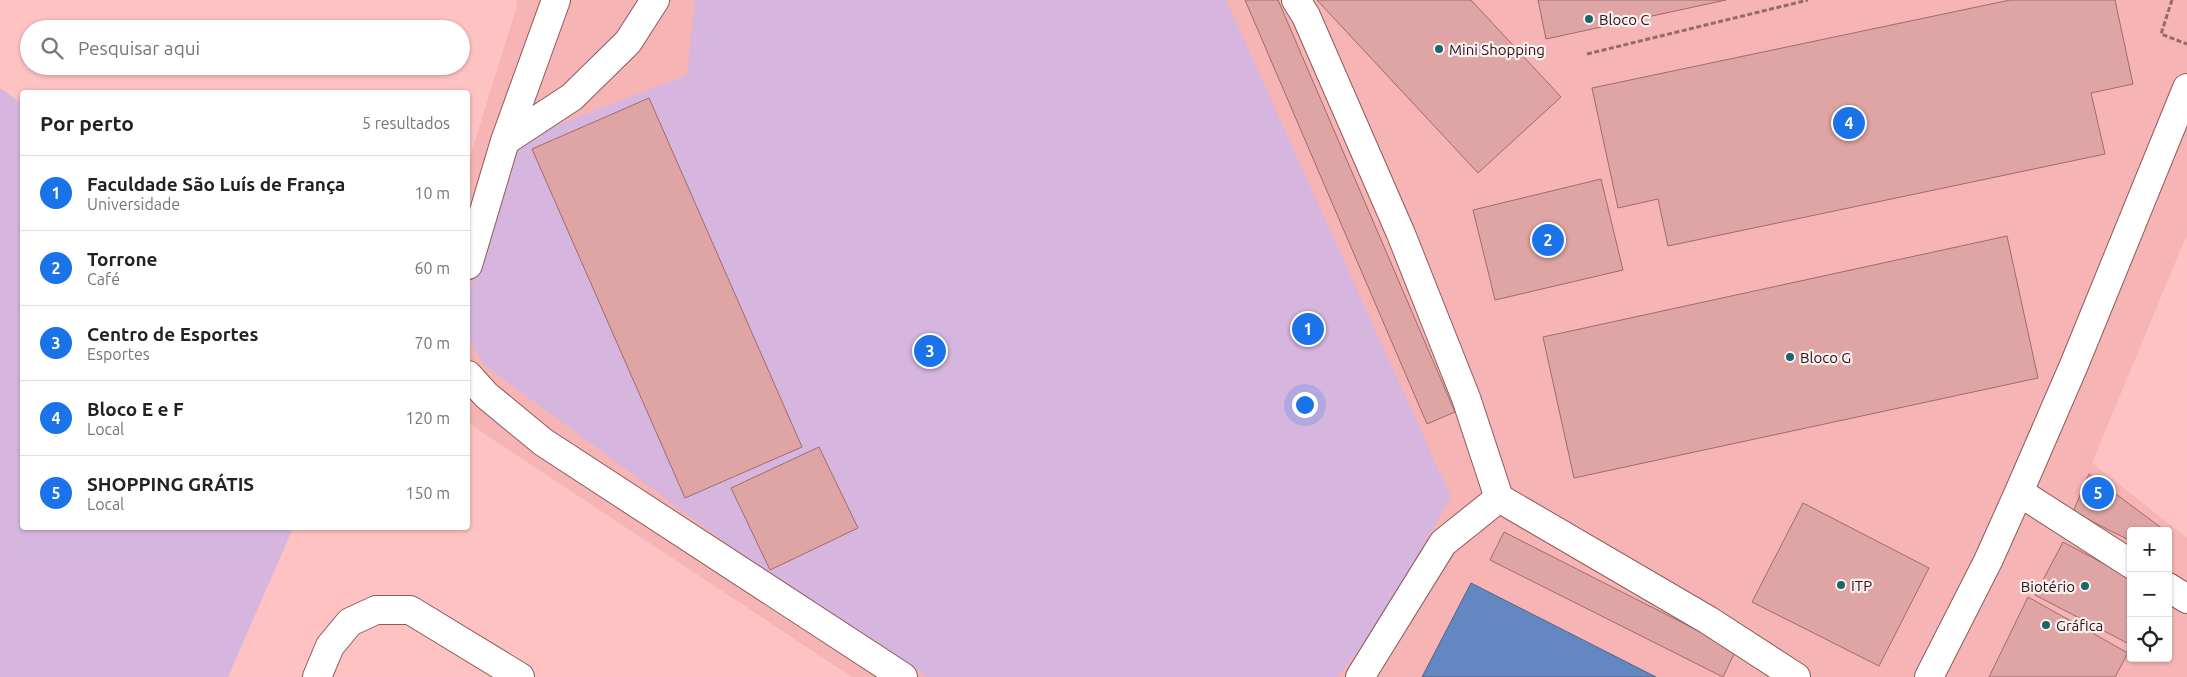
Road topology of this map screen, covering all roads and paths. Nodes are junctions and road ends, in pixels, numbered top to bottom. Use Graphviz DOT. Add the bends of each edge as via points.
graph roads {
  1 [pos="556,0"];
  2 [pos="655,0"];
  3 [pos="1296,0"];
  4 [pos="1808,0"];
  5 [pos="2172,0"];
  6 [pos="2187,44"];
  7 [pos="1587,54"];
  8 [pos="2187,88"];
  9 [pos="505,141"];
  10 [pos="470,258"];
  11 [pos="470,377"];
  12 [pos="2018,492"];
  13 [pos="1498,498"];
  14 [pos="2127,561"];
  15 [pos="2172,590"];
  16 [pos="2187,599"];
  17 [pos="317,677"];
  18 [pos="520,677"];
  19 [pos="903,677"];
  20 [pos="1360,677"];
  21 [pos="1796,677"];
  22 [pos="1929,677"];
  1 -- 9 [label="lane"];
  2 -- 9 [label="lane" via="628,42 572,97"];
  3 -- 13 [label="lane" via="1306,16 1401,234 1466,398"];
  4 -- 7 [label="path"];
  5 -- 6 [label="path" via="2161,34"];
  8 -- 12 [label="lane"];
  9 -- 10 [label="lane"];
  11 -- 19 [label="lane" via="486,395 543,442"];
  12 -- 14 [label="lane"];
  12 -- 22 [label="lane" via="1988,561"];
  13 -- 20 [label="lane" via="1443,543"];
  13 -- 21 [label="lane" via="1708,620"];
  15 -- 16 [label="lane"];
  17 -- 18 [label="lane" via="330,646 350,622 376,610 410,610"];
}
